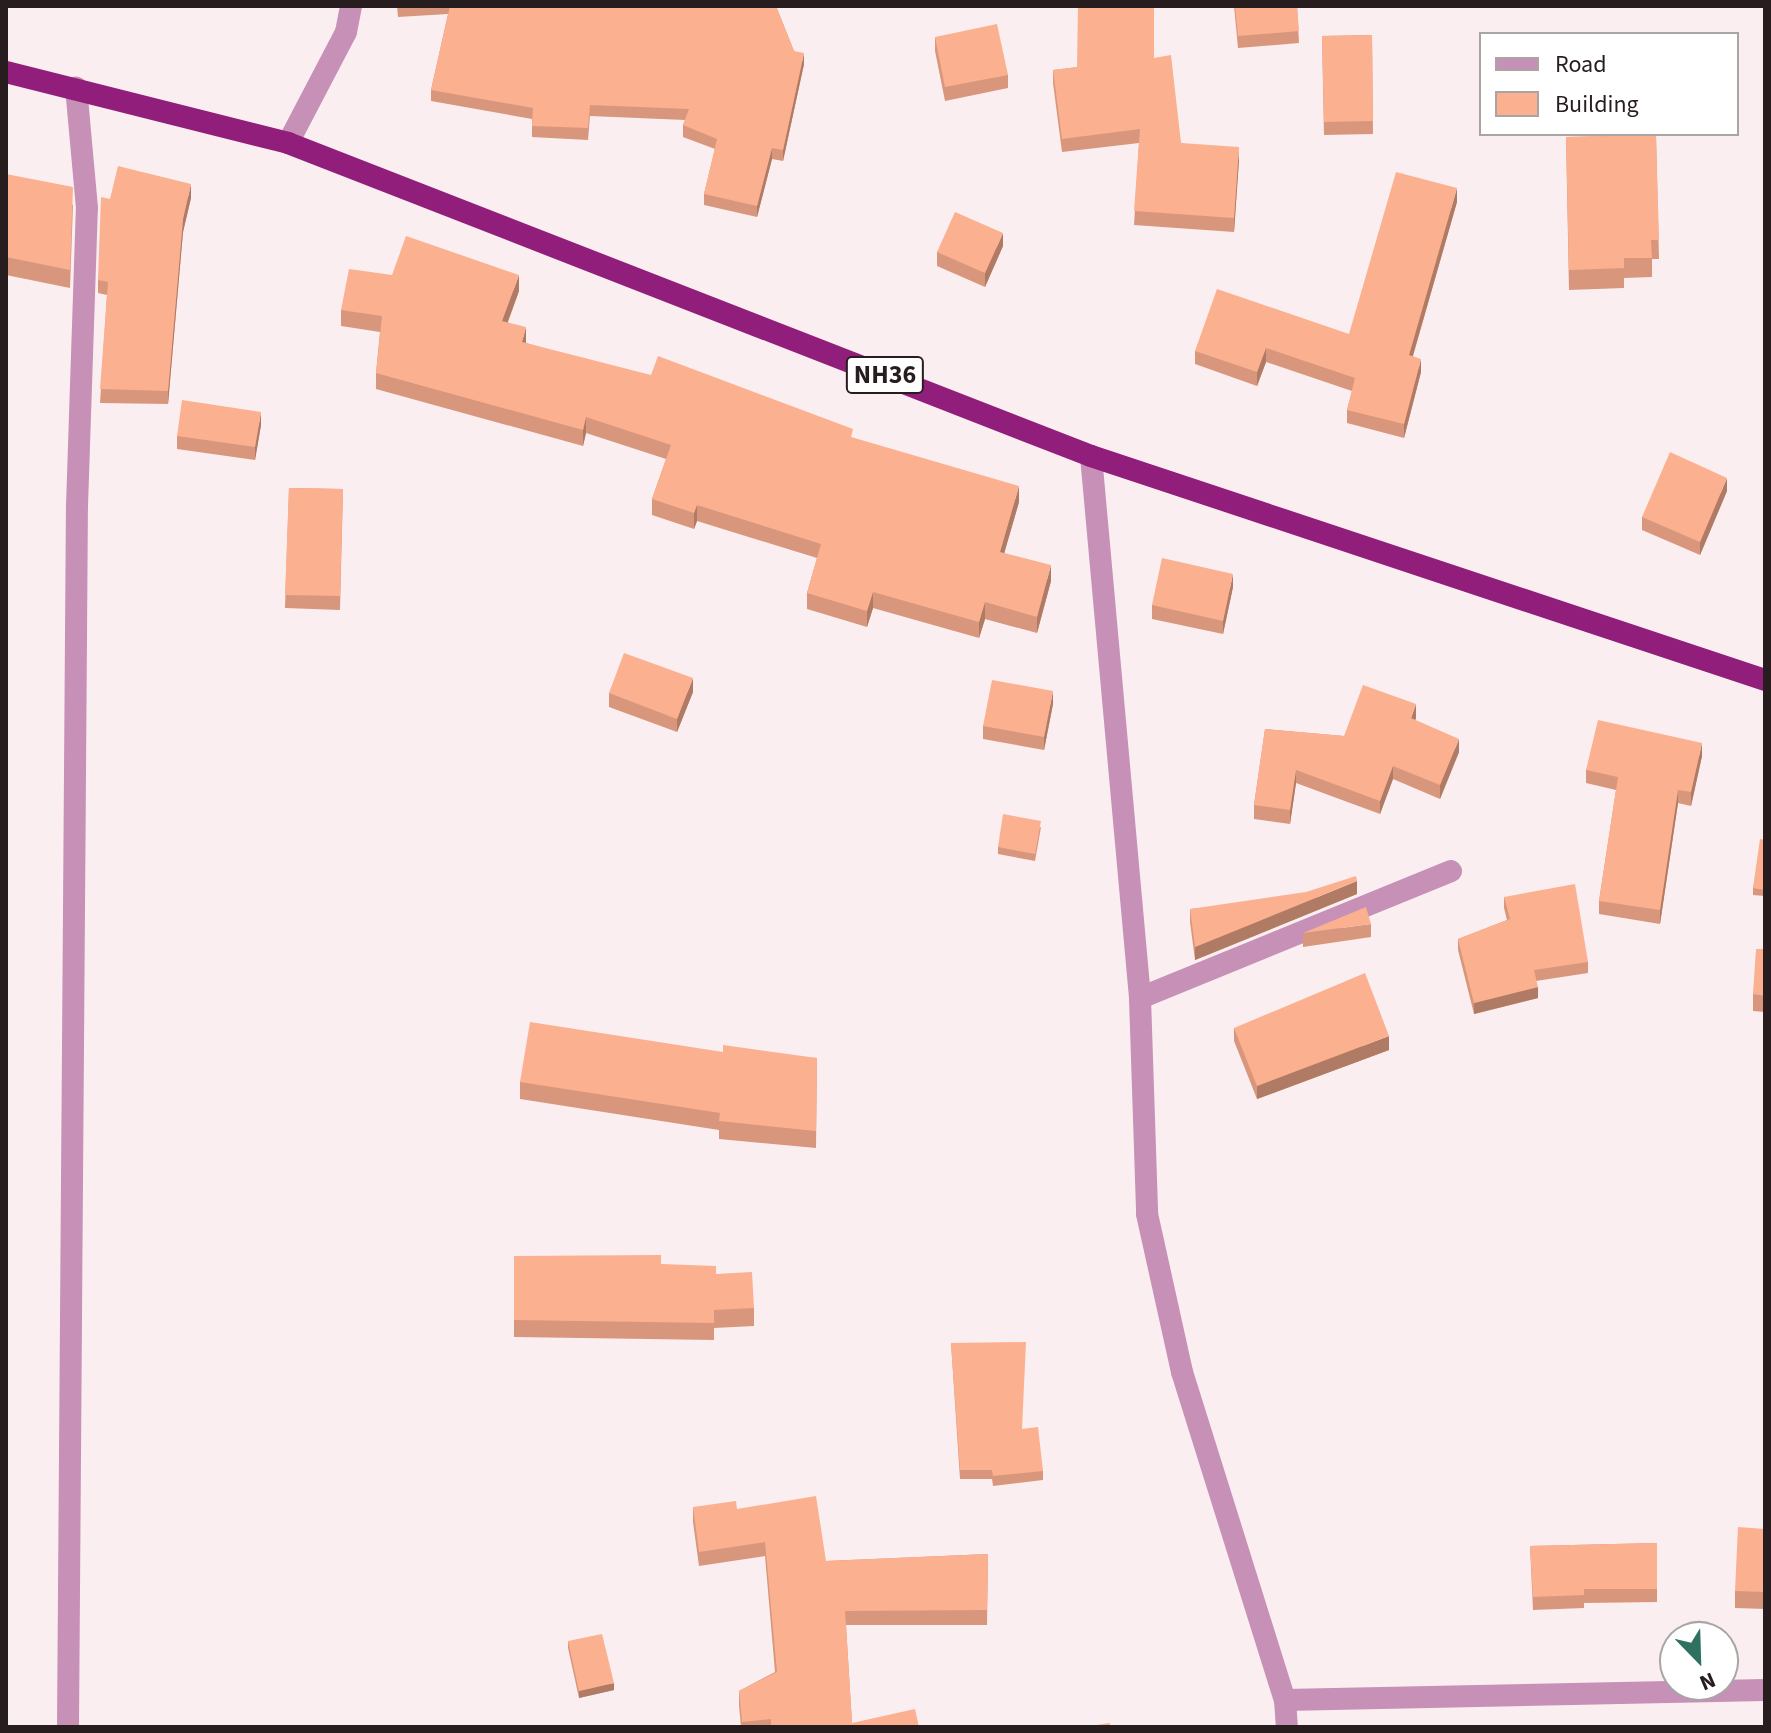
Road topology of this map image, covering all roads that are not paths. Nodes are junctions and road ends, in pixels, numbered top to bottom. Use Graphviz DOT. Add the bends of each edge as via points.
graph roads {
  1 [pos="351,6"];
  2 [pos="6,72"];
  3 [pos="76,88"];
  4 [pos="288,143"];
  5 [pos="1091,456"];
  6 [pos="1765,680"];
  7 [pos="1451,871"];
  8 [pos="1140,998"];
  9 [pos="1765,1690"];
  10 [pos="1285,1700"];
  11 [pos="68,1727"];
  12 [pos="1287,1727"];
  1 -- 4 [label="street" via="346,32"];
  2 -- 3 [label="highway, NH36"];
  3 -- 4 [label="highway, NH36"];
  3 -- 11 [label="street" via="87,208 77,522"];
  4 -- 5 [label="highway, NH36"];
  5 -- 6 [label="highway, NH36"];
  5 -- 8 [label="street"];
  7 -- 8 [label="street"];
  8 -- 10 [label="street" via="1147,1214 1182,1372"];
  9 -- 10 [label="street"];
  10 -- 12 [label="street"];
}
